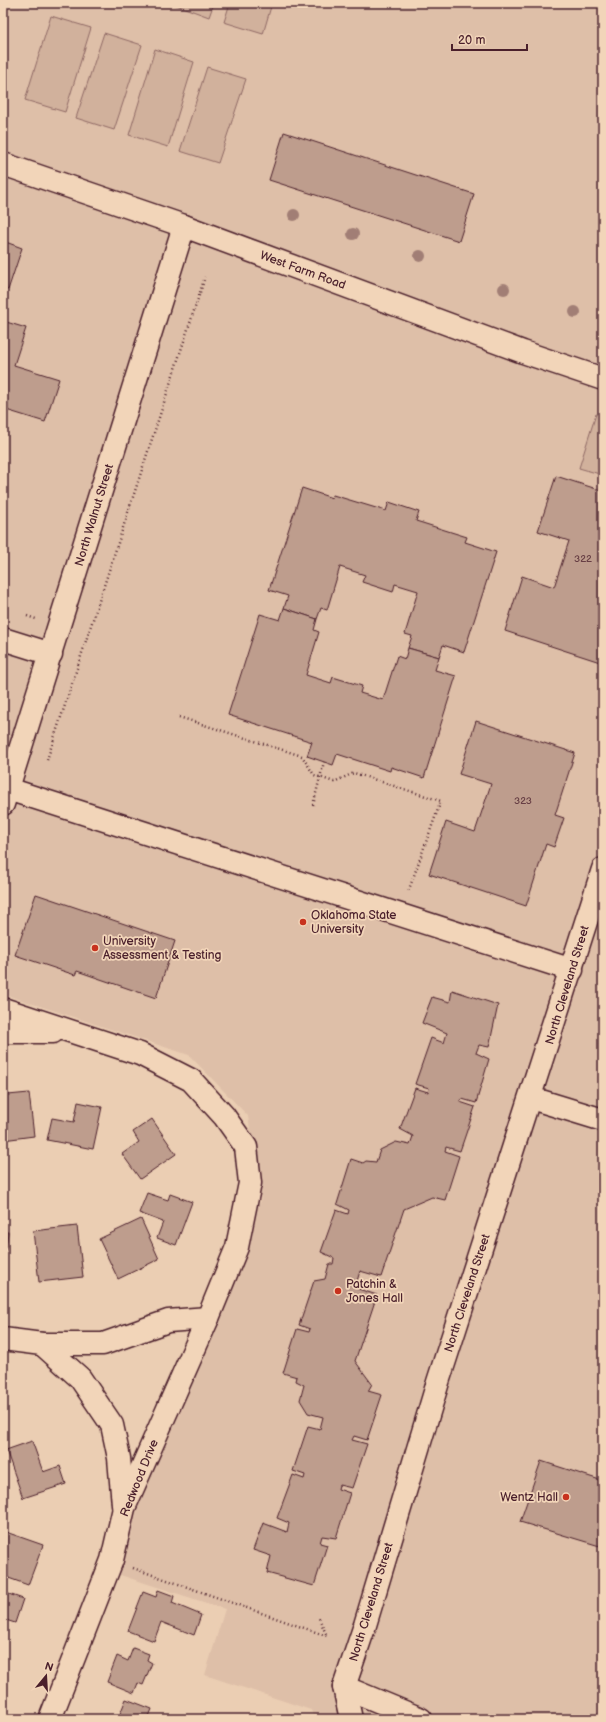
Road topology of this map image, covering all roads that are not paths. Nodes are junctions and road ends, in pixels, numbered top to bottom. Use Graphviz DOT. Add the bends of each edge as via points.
graph roads {
  1 [pos="3,164"];
  2 [pos="184,226"];
  3 [pos="603,379"];
  4 [pos="3,639"];
  5 [pos="51,654"];
  6 [pos="6,797"];
  7 [pos="603,869"];
  8 [pos="572,970"];
  9 [pos="3,1009"];
  10 [pos="3,1032"];
  11 [pos="72,1032"];
  12 [pos="531,1098"];
  13 [pos="603,1120"];
  14 [pos="208,1318"];
  15 [pos="3,1339"];
  16 [pos="42,1344"];
  17 [pos="124,1508"];
  18 [pos="344,1687"];
  19 [pos="50,1719"];
  20 [pos="352,1719"];
  21 [pos="421,1719"];
  1 -- 2 [label="street, West Farm Road"];
  2 -- 3 [label="street, West Farm Road" via="523,352"];
  2 -- 5 [label="street, North Walnut Street"];
  4 -- 5 [label="street"];
  5 -- 6 [label="street, North Walnut Street"];
  6 -- 8 [label="street"];
  7 -- 8 [label="street, North Cleveland Street"];
  8 -- 12 [label="street, North Cleveland Street"];
  9 -- 11 [label="street, Redwood Drive"];
  10 -- 11 [label="street"];
  11 -- 14 [label="street, Redwood Drive" via="140,1054 191,1080 224,1116 246,1147 250,1183 237,1247"];
  12 -- 13 [label="street"];
  12 -- 18 [label="street, North Cleveland Street" via="438,1382"];
  14 -- 16 [label="street" via="168,1321 103,1344"];
  14 -- 17 [label="street, Redwood Drive"];
  15 -- 16 [label="street"];
  16 -- 17 [label="street" via="80,1378 112,1425 119,1458"];
  17 -- 19 [label="street, Redwood Drive" via="112,1560"];
  18 -- 20 [label="street"];
  18 -- 21 [label="street"];
}
